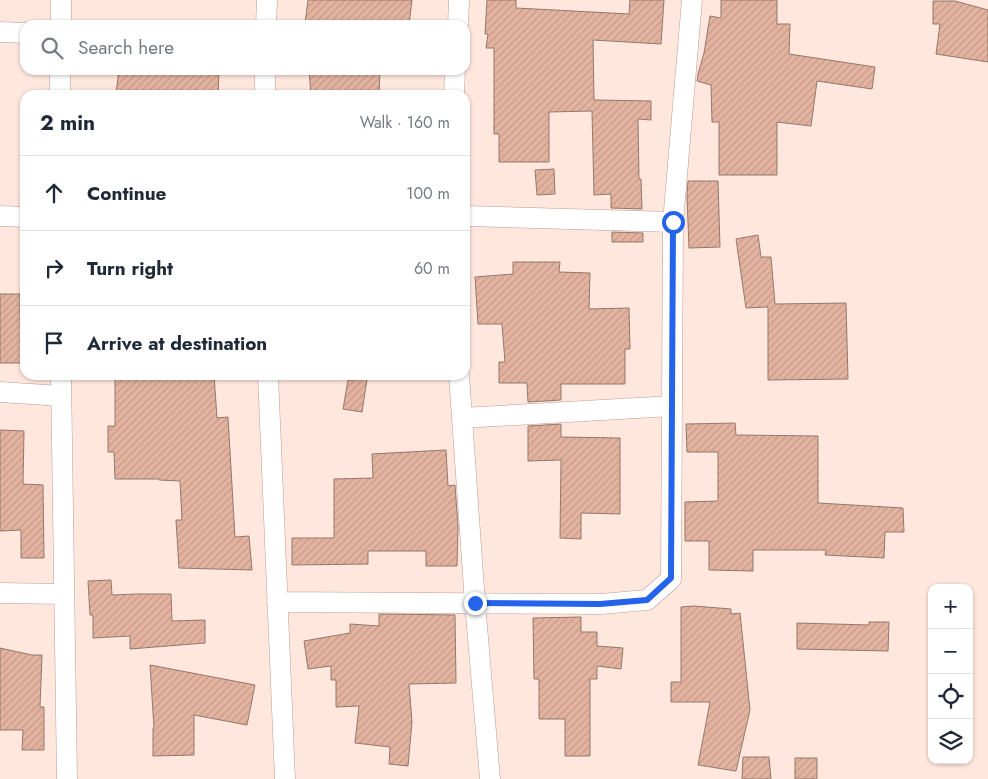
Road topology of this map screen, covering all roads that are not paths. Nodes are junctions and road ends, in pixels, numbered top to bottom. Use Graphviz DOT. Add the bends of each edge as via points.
graph roads {
  1 [pos="61,0"];
  2 [pos="267,0"];
  3 [pos="459,0"];
  4 [pos="692,0"];
  5 [pos="61,20"];
  6 [pos="266,20"];
  7 [pos="458,20"];
  8 [pos="0,32"];
  9 [pos="20,33"];
  10 [pos="60,75"];
  11 [pos="265,75"];
  12 [pos="455,75"];
  13 [pos="60,90"];
  14 [pos="264,90"];
  15 [pos="454,90"];
  16 [pos="0,216"];
  17 [pos="470,216"];
  18 [pos="20,217"];
  19 [pos="673,222"];
  20 [pos="61,380"];
  21 [pos="268,380"];
  22 [pos="459,380"];
  23 [pos="0,392"];
  24 [pos="61,396"];
  25 [pos="672,406"];
  26 [pos="462,418"];
  27 [pos="0,593"];
  28 [pos="64,594"];
  29 [pos="277,602"];
  30 [pos="475,603"];
  31 [pos="67,779"];
  32 [pos="285,779"];
  33 [pos="490,779"];
  1 -- 5 [label="street"];
  2 -- 6 [label="street"];
  3 -- 7 [label="street"];
  4 -- 19 [label="street"];
  8 -- 9 [label="street"];
  10 -- 13 [label="street"];
  11 -- 14 [label="street"];
  12 -- 15 [label="street"];
  16 -- 18 [label="street"];
  17 -- 19 [label="street"];
  19 -- 25 [label="street"];
  20 -- 24 [label="street"];
  21 -- 29 [label="street"];
  22 -- 26 [label="street"];
  23 -- 24 [label="street"];
  24 -- 28 [label="street"];
  25 -- 26 [label="street"];
  25 -- 30 [label="street" via="671,578 647,600 600,604"];
  26 -- 30 [label="street"];
  27 -- 28 [label="street"];
  28 -- 31 [label="street"];
  29 -- 30 [label="street"];
  29 -- 32 [label="street"];
  30 -- 33 [label="street"];
}
